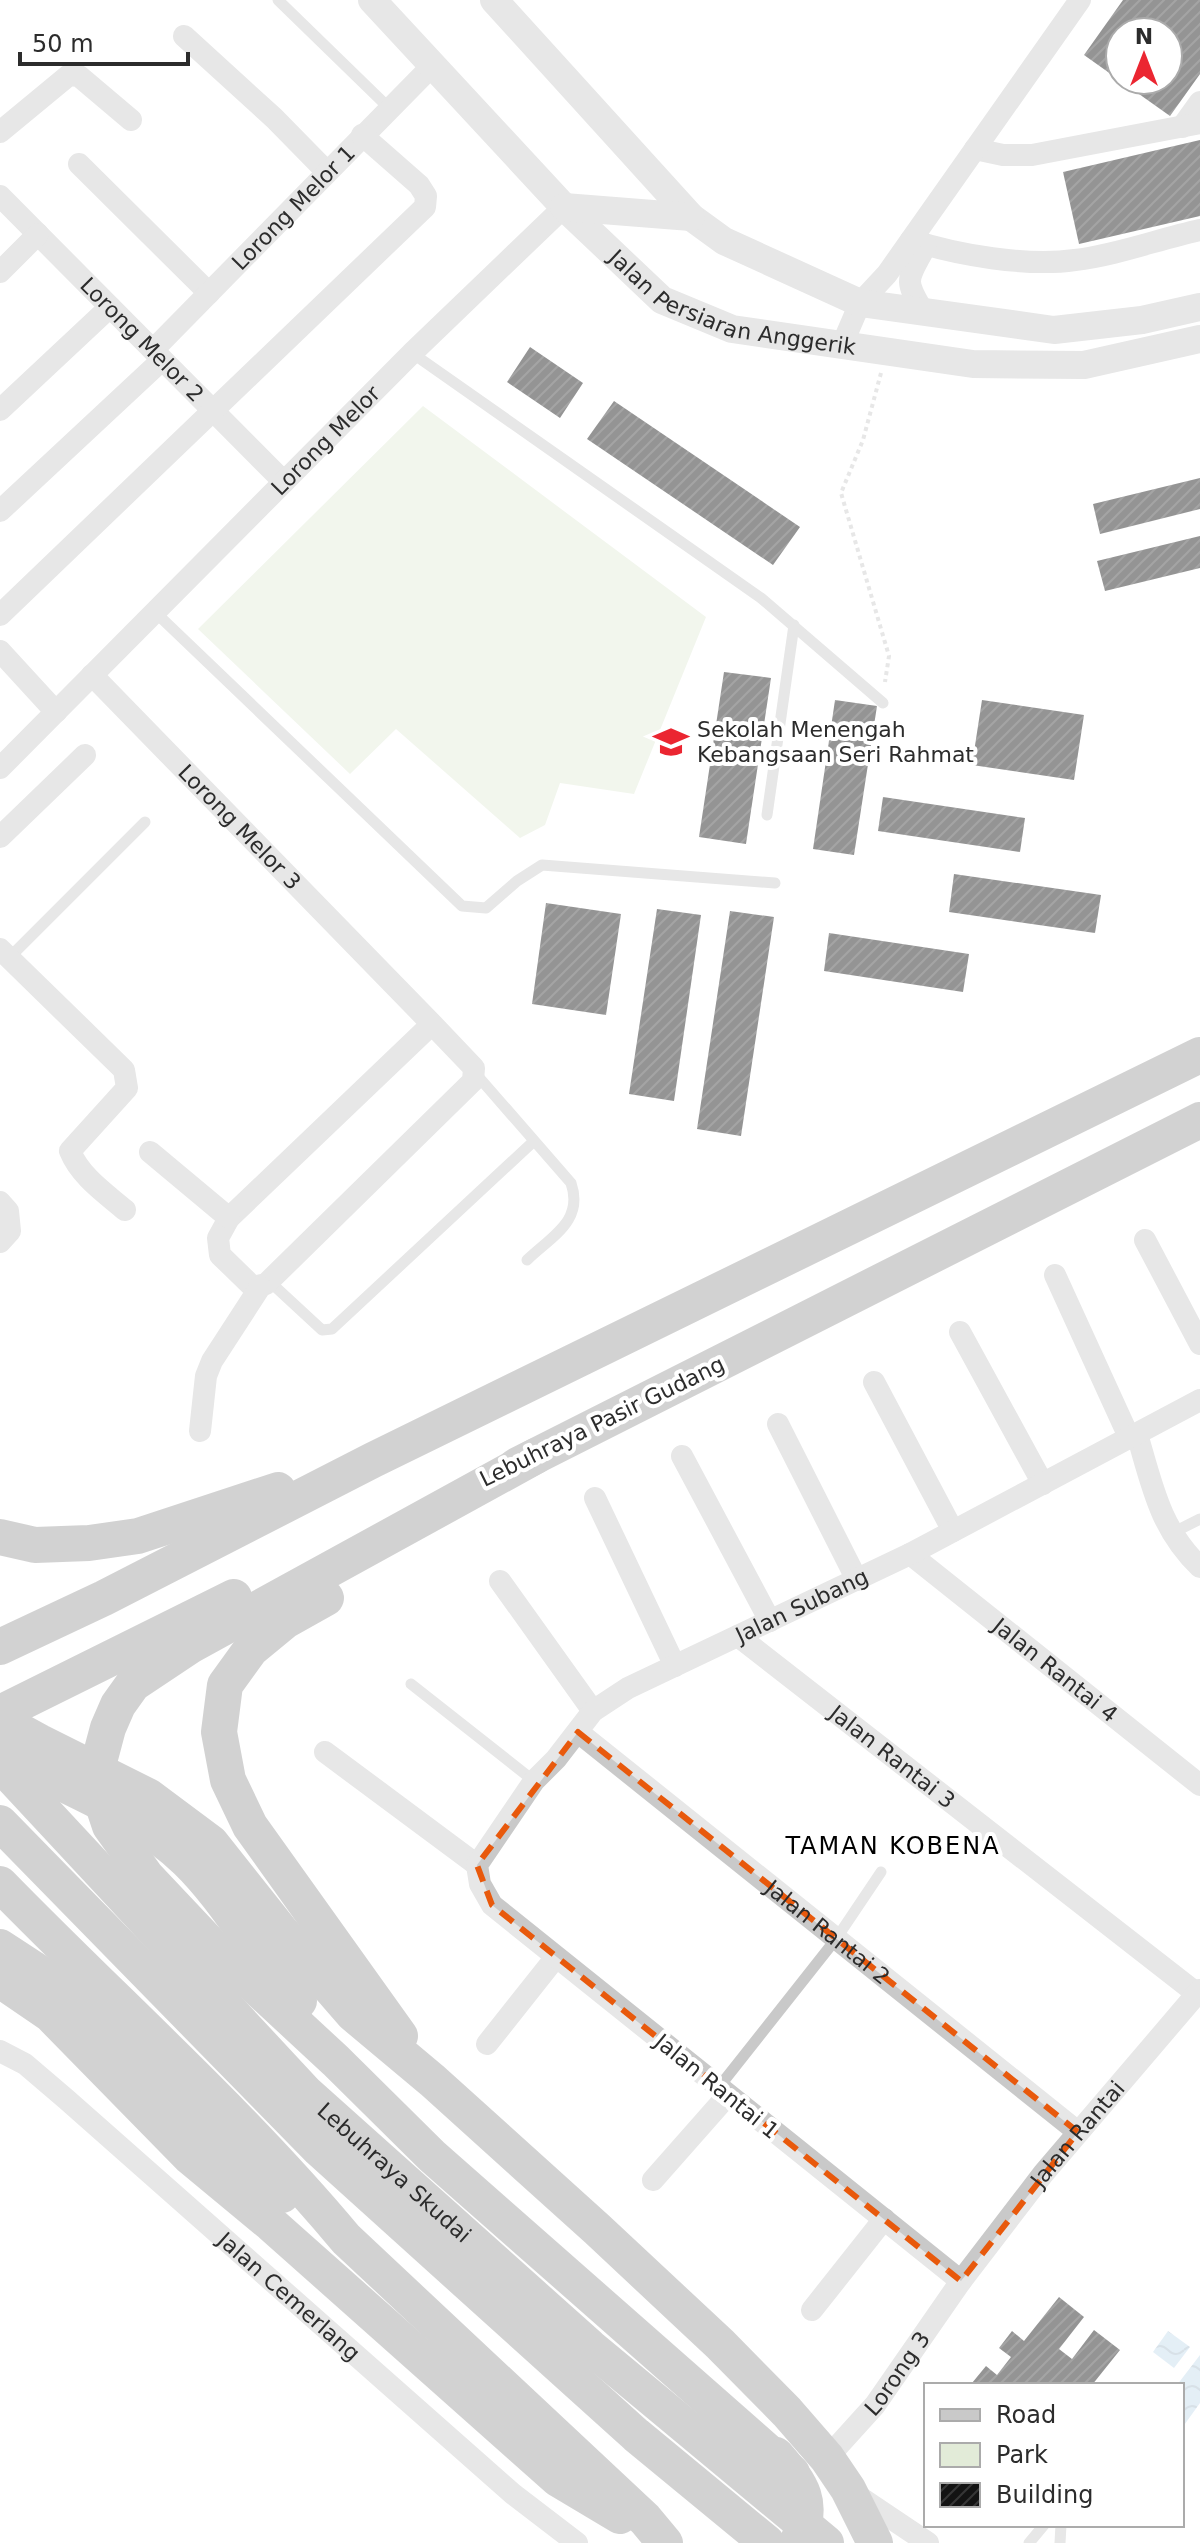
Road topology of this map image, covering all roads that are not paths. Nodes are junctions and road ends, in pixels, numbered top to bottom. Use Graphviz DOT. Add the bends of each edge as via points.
graph roads {
  1 [pos="278,0"];
  2 [pos="372,0"];
  3 [pos="494,0"];
  4 [pos="1080,0"];
  5 [pos="184,36"];
  6 [pos="434,64"];
  7 [pos="1200,102"];
  8 [pos="389,108"];
  9 [pos="131,120"];
  10 [pos="1191,125"];
  11 [pos="0,132"];
  12 [pos="362,135"];
  13 [pos="975,149"];
  14 [pos="79,164"];
  15 [pos="327,172"];
  16 [pos="0,196"];
  17 [pos="564,207"];
  18 [pos="691,217"];
  19 [pos="1200,230"];
  20 [pos="38,234"];
  21 [pos="918,242"];
  22 [pos="0,272"];
  23 [pos="209,293"];
  24 [pos="860,303"];
  25 [pos="110,307"];
  26 [pos="1200,307"];
  27 [pos="923,311"];
  28 [pos="1200,339"];
  29 [pos="842,345"];
  30 [pos="412,353"];
  31 [pos="158,355"];
  32 [pos="211,409"];
  33 [pos="0,410"];
  34 [pos="284,482"];
  35 [pos="0,511"];
  36 [pos="155,612"];
  37 [pos="0,615"];
  38 [pos="794,625"];
  39 [pos="0,651"];
  40 [pos="92,675"];
  41 [pos="883,703"];
  42 [pos="56,712"];
  43 [pos="85,755"];
  44 [pos="0,768"];
  45 [pos="767,815"];
  46 [pos="145,822"];
  47 [pos="0,837"];
  48 [pos="775,883"];
  49 [pos="5,953"];
  50 [pos="432,1024"];
  51 [pos="1200,1055"];
  52 [pos="476,1074"];
  53 [pos="1200,1120"];
  54 [pos="534,1141"];
  55 [pos="150,1152"];
  56 [pos="0,1202"];
  57 [pos="125,1210"];
  58 [pos="229,1218"];
  59 [pos="1145,1240"];
  60 [pos="0,1242"];
  61 [pos="527,1260"];
  62 [pos="1055,1275"];
  63 [pos="265,1284"];
  64 [pos="960,1332"];
  65 [pos="1200,1344"];
  66 [pos="874,1382"];
  67 [pos="1200,1400"];
  68 [pos="778,1424"];
  69 [pos="200,1431"];
  70 [pos="1133,1436"];
  71 [pos="536,1456"];
  72 [pos="682,1456"];
  73 [pos="373,1460"];
  74 [pos="1043,1484"];
  75 [pos="595,1498"];
  76 [pos="1200,1519"];
  77 [pos="953,1531"];
  78 [pos="1172,1533"];
  79 [pos="0,1537"];
  80 [pos="910,1554"];
  81 [pos="1200,1567"];
  82 [pos="857,1580"];
  83 [pos="500,1581"];
  84 [pos="770,1621"];
  85 [pos="186,1633"];
  86 [pos="738,1636"];
  87 [pos="0,1647"];
  88 [pos="675,1666"];
  89 [pos="411,1684"];
  90 [pos="593,1711"];
  91 [pos="0,1715"];
  92 [pos="578,1732"];
  93 [pos="0,1748"];
  94 [pos="325,1752"];
  95 [pos="0,1764"];
  96 [pos="534,1781"];
  97 [pos="1200,1785"];
  98 [pos="0,1823"];
  99 [pos="881,1872"];
  100 [pos="478,1874"];
  101 [pos="0,1884"];
  102 [pos="836,1939"];
  103 [pos="0,1947"];
  104 [pos="556,1957"];
  105 [pos="0,1980"];
  106 [pos="1199,1994"];
  107 [pos="487,2044"];
  108 [pos="0,2051"];
  109 [pos="433,2081"];
  110 [pos="191,2091"];
  111 [pos="724,2091"];
  112 [pos="1078,2132"];
  113 [pos="653,2180"];
  114 [pos="884,2219"];
  115 [pos="961,2281"];
  116 [pos="812,2310"];
  117 [pos="827,2458"];
  118 [pos="792,2473"];
  119 [pos="848,2489"];
  120 [pos="1042,2527"];
  121 [pos="577,2543"];
  122 [pos="666,2543"];
  123 [pos="767,2543"];
  124 [pos="797,2543"];
  125 [pos="826,2543"];
  126 [pos="875,2543"];
  127 [pos="928,2543"];
  128 [pos="1029,2543"];
  1 -- 8 [label="lane"];
  2 -- 6 [label="street, Jalan Persiaran Anggerik"];
  3 -- 18 [label="street, Jalan Persiaran Anggerik"];
  4 -- 13 [label="street"];
  5 -- 15 [label="street"];
  6 -- 8 [label="street, Lorong Melor 1"];
  6 -- 17 [label="street, Jalan Persiaran Anggerik"];
  7 -- 10 [label="street"];
  8 -- 12 [label="street, Lorong Melor 1"];
  9 -- 11 [label="street" via="79,76 69,75"];
  10 -- 13 [label="street" via="1032,155"];
  12 -- 15 [label="street, Lorong Melor 1"];
  12 -- 32 [label="street" via="419,185 425,207"];
  13 -- 21 [label="street"];
  14 -- 23 [label="street"];
  15 -- 23 [label="street, Lorong Melor 1"];
  16 -- 20 [label="street, Lorong Melor 2"];
  17 -- 18 [label="street"];
  17 -- 29 [label="street, Jalan Persiaran Anggerik" via="662,300 732,329"];
  17 -- 30 [label="street, Lorong Melor"];
  18 -- 24 [label="street, Jalan Persiaran Anggerik" via="724,241"];
  19 -- 21 [label="street" via="1076,260 1041,263"];
  20 -- 22 [label="street"];
  20 -- 25 [label="street, Lorong Melor 2"];
  21 -- 24 [label="street"];
  21 -- 27 [label="street" via="909,289"];
  23 -- 31 [label="street, Lorong Melor 1"];
  24 -- 27 [label="street, Jalan Persiaran Anggerik"];
  24 -- 29 [label="street"];
  25 -- 31 [label="street, Lorong Melor 2"];
  25 -- 33 [label="street"];
  26 -- 27 [label="street, Jalan Persiaran Anggerik" via="1054,330"];
  28 -- 29 [label="street, Jalan Persiaran Anggerik" via="1084,365 973,364"];
  30 -- 34 [label="street, Lorong Melor"];
  30 -- 38 [label="lane"];
  31 -- 32 [label="street, Lorong Melor 2"];
  31 -- 35 [label="street, Lorong Melor 1"];
  32 -- 34 [label="street, Lorong Melor 2"];
  32 -- 37 [label="street"];
  34 -- 36 [label="street, Lorong Melor"];
  36 -- 40 [label="street, Lorong Melor"];
  36 -- 48 [label="lane" via="462,906 486,908 542,865"];
  38 -- 41 [label="lane"];
  38 -- 45 [label="lane"];
  39 -- 42 [label="street"];
  40 -- 42 [label="street"];
  40 -- 50 [label="street, Lorong Melor 3"];
  42 -- 44 [label="street"];
  43 -- 47 [label="street"];
  46 -- 49 [label="lane"];
  49 -- 57 [label="street" via="124,1070 127,1088 70,1151 81,1170"];
  50 -- 52 [label="street, Lorong Melor 3"];
  50 -- 58 [label="street"];
  51 -- 73 [label="highway"];
  52 -- 54 [label="lane"];
  52 -- 63 [label="street"];
  53 -- 71 [label="highway, Lebuhraya Pasir Gudang"];
  54 -- 61 [label="lane" via="571,1183 576,1204 568,1221"];
  54 -- 63 [label="lane" via="332,1329 322,1330"];
  55 -- 58 [label="street"];
  56 -- 60 [label="street" via="8,1211 10,1231"];
  58 -- 63 [label="street" via="218,1238 220,1255 253,1287"];
  59 -- 65 [label="street"];
  62 -- 70 [label="street"];
  63 -- 69 [label="street" via="212,1361"];
  64 -- 74 [label="street"];
  66 -- 77 [label="street"];
  67 -- 70 [label="street, Jalan Subang"];
  68 -- 82 [label="street"];
  70 -- 74 [label="street, Jalan Subang"];
  70 -- 78 [label="street"];
  71 -- 85 [label="highway, Lebuhraya Pasir Gudang"];
  71 -- 109 [label="highway" via="285,1621 251,1649 225,1685 219,1732 228,1780 250,1826"];
  72 -- 84 [label="street"];
  73 -- 79 [label="highway" via="138,1536 35,1545"];
  73 -- 87 [label="highway"];
  74 -- 77 [label="street, Jalan Subang"];
  75 -- 88 [label="street"];
  76 -- 78 [label="lane"];
  77 -- 80 [label="street, Jalan Subang"];
  78 -- 81 [label="street"];
  80 -- 82 [label="street, Jalan Subang"];
  80 -- 97 [label="street, Jalan Rantai 4"];
  82 -- 84 [label="street, Jalan Subang"];
  83 -- 90 [label="street"];
  84 -- 86 [label="street, Jalan Subang"];
  85 -- 91 [label="highway, Lebuhraya Pasir Gudang"];
  85 -- 118 [label="highway" via="118,1705 100,1758 98,1790 110,1826 146,1876 432,2156"];
  86 -- 88 [label="street, Jalan Subang"];
  86 -- 106 [label="street, Jalan Rantai 3"];
  88 -- 90 [label="street, Jalan Subang"];
  89 -- 96 [label="lane"];
  90 -- 92 [label="street, Jalan Subang"];
  91 -- 109 [label="highway" via="7,1724 148,1796 211,1843 353,2014"];
  92 -- 96 [label="street, Jalan Subang"];
  92 -- 102 [label="street, Jalan Rantai 2"];
  93 -- 118 [label="highway" via="144,1827 186,1860 296,1997 646,2325"];
  94 -- 100 [label="street, Jalan Rantai 1"];
  95 -- 125 [label="highway, Lebuhraya Skudai" via="306,2093 590,2347"];
  96 -- 100 [label="street, Jalan Subang"];
  98 -- 123 [label="highway, Lebuhraya Skudai" via="319,2149 636,2435"];
  99 -- 102 [label="lane"];
  100 -- 104 [label="street, Jalan Rantai 1" via="492,1905"];
  101 -- 110 [label="highway"];
  102 -- 111 [label="lane"];
  102 -- 112 [label="street, Jalan Rantai 2"];
  103 -- 110 [label="highway" via="92,2007"];
  104 -- 107 [label="street"];
  104 -- 111 [label="street, Jalan Rantai 1"];
  105 -- 122 [label="highway" via="50,2014 190,2157 558,2479"];
  106 -- 112 [label="street, Jalan Rantai"];
  108 -- 121 [label="street, Jalan Cemerlang" via="25,2064 513,2494"];
  109 -- 117 [label="highway" via="720,2344"];
  110 -- 122 [label="highway" via="308,2193 346,2239"];
  111 -- 113 [label="street"];
  111 -- 114 [label="street, Jalan Rantai 1"];
  112 -- 115 [label="street, Jalan Rantai"];
  114 -- 115 [label="street, Jalan Rantai 1"];
  114 -- 116 [label="street"];
  115 -- 117 [label="street, Lorong 3" via="875,2405"];
  117 -- 119 [label="highway"];
  118 -- 124 [label="highway" via="805,2494 805,2520"];
  119 -- 126 [label="highway"];
  119 -- 127 [label="street"];
  120 -- 128 [label="lane"];
}
